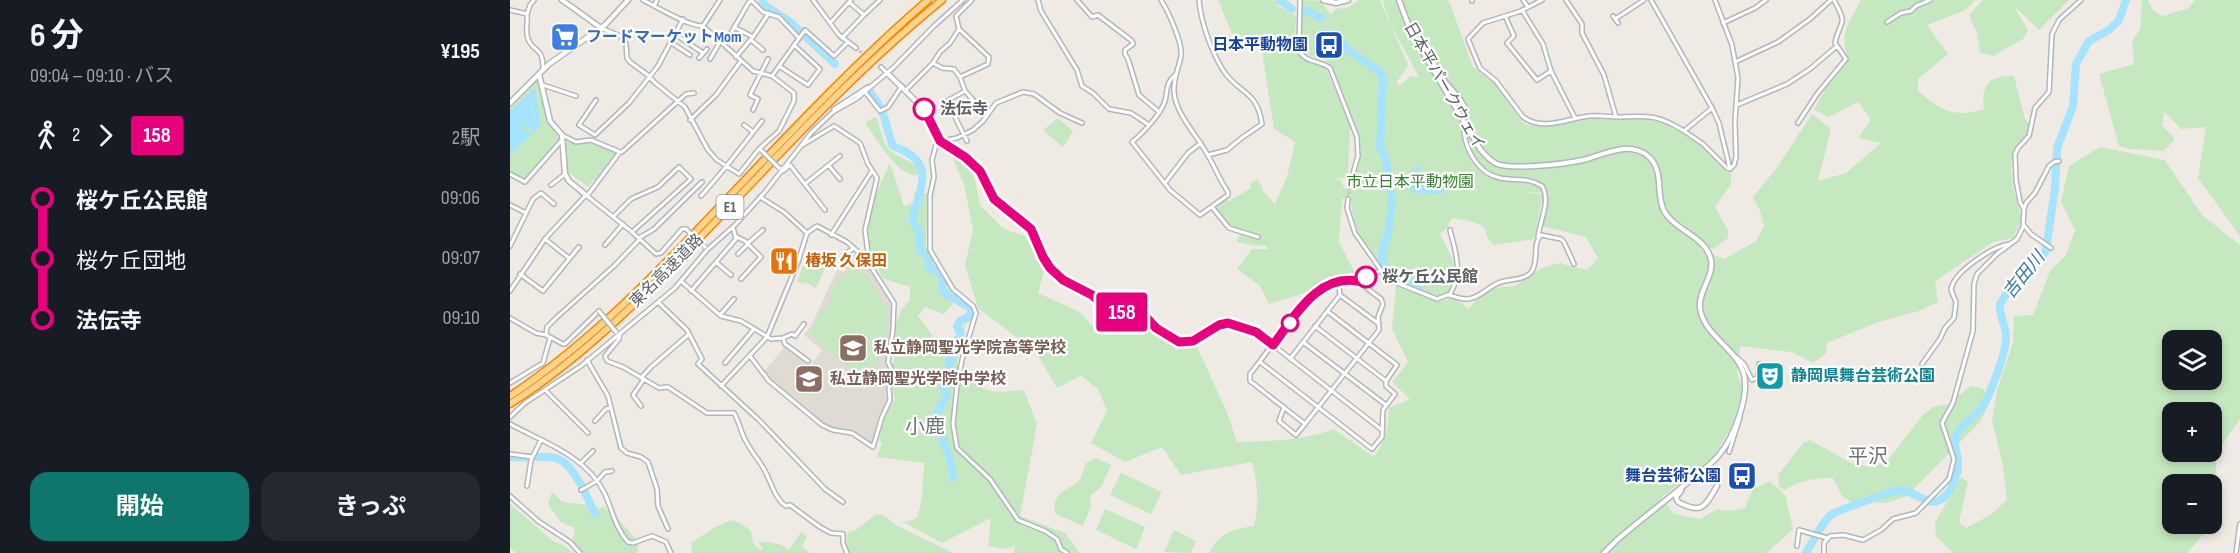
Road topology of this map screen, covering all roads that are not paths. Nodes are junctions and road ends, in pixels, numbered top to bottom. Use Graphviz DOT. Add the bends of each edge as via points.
graph roads {
  1 [pos="534,0"];
  2 [pos="562,0"];
  3 [pos="575,0"];
  4 [pos="628,0"];
  5 [pos="643,0"];
  6 [pos="657,0"];
  7 [pos="720,0"];
  8 [pos="813,0"];
  9 [pos="880,0"];
  10 [pos="928,0"];
  11 [pos="942,0"];
  12 [pos="963,0"];
  13 [pos="972,0"];
  14 [pos="1038,0"];
  15 [pos="1079,0"];
  16 [pos="1161,0"];
  17 [pos="1199,0"];
  18 [pos="1300,0"];
  19 [pos="1323,0"];
  20 [pos="1348,0"];
  21 [pos="1399,0"];
  22 [pos="1523,0"];
  23 [pos="1542,0"];
  24 [pos="1566,0"];
  25 [pos="1644,0"];
  26 [pos="1651,0"];
  27 [pos="1715,0"];
  28 [pos="1766,0"];
  29 [pos="1833,0"];
  30 [pos="1930,0"];
  31 [pos="2081,0"];
  32 [pos="850,1"];
  33 [pos="654,6"];
  34 [pos="572,7"];
  35 [pos="1528,7"];
  36 [pos="510,10"];
  37 [pos="1522,10"];
  38 [pos="769,13"];
  39 [pos="527,14"];
  40 [pos="864,15"];
  41 [pos="1506,17"];
  42 [pos="683,19"];
  43 [pos="1615,19"];
  44 [pos="1887,22"];
  45 [pos="830,23"];
  46 [pos="1723,23"];
  47 [pos="703,26"];
  48 [pos="734,27"];
  49 [pos="602,28"];
  50 [pos="959,29"];
  51 [pos="1411,32"];
  52 [pos="675,34"];
  53 [pos="799,38"];
  54 [pos="842,38"];
  55 [pos="752,39"];
  56 [pos="670,42"];
  57 [pos="720,42"];
  58 [pos="848,42"];
  59 [pos="689,44"];
  60 [pos="724,45"];
  61 [pos="794,45"];
  62 [pos="1837,46"];
  63 [pos="856,48"];
  64 [pos="706,49"];
  65 [pos="764,50"];
  66 [pos="684,51"];
  67 [pos="703,53"];
  68 [pos="690,55"];
  69 [pos="736,57"];
  70 [pos="699,58"];
  71 [pos="710,59"];
  72 [pos="768,59"];
  73 [pos="741,61"];
  74 [pos="1735,62"];
  75 [pos="933,63"];
  76 [pos="779,66"];
  77 [pos="881,67"];
  78 [pos="543,69"];
  79 [pos="1551,71"];
  80 [pos="760,72"];
  81 [pos="887,72"];
  82 [pos="539,74"];
  83 [pos="1175,75"];
  84 [pos="649,76"];
  85 [pos="772,76"];
  86 [pos="960,77"];
  87 [pos="543,85"];
  88 [pos="870,86"];
  89 [pos="904,88"];
  90 [pos="965,91"];
  91 [pos="864,92"];
  92 [pos="694,93"];
  93 [pos="576,96"];
  94 [pos="596,100"];
  95 [pos="678,100"];
  96 [pos="510,103"];
  97 [pos="1737,105"];
  98 [pos="1712,108"];
  99 [pos="753,110"];
  100 [pos="983,111"];
  101 [pos="1158,111"];
  102 [pos="1466,116"];
  103 [pos="1616,117"];
  104 [pos="1575,118"];
  105 [pos="690,120"];
  106 [pos="762,121"];
  107 [pos="1082,123"];
  108 [pos="1798,123"];
  109 [pos="1149,124"];
  110 [pos="744,125"];
  111 [pos="818,126"];
  112 [pos="1684,131"];
  113 [pos="753,132"];
  114 [pos="1464,132"];
  115 [pos="965,134"];
  116 [pos="595,135"];
  117 [pos="562,138"];
  118 [pos="939,139"];
  119 [pos="591,140"];
  120 [pos="967,141"];
  121 [pos="1201,143"];
  122 [pos="800,147"];
  123 [pos="760,149"];
  124 [pos="620,152"];
  125 [pos="1208,155"];
  126 [pos="840,156"];
  127 [pos="2059,161"];
  128 [pos="829,165"];
  129 [pos="726,166"];
  130 [pos="780,169"];
  131 [pos="1730,169"];
  132 [pos="872,171"];
  133 [pos="510,174"];
  134 [pos="565,174"];
  135 [pos="840,178"];
  136 [pos="702,182"];
  137 [pos="806,183"];
  138 [pos="1165,183"];
  139 [pos="1350,184"];
  140 [pos="551,185"];
  141 [pos="586,196"];
  142 [pos="701,196"];
  143 [pos="760,197"];
  144 [pos="1348,198"];
  145 [pos="554,204"];
  146 [pos="510,205"];
  147 [pos="1212,207"];
  148 [pos="2024,209"];
  149 [pos="825,210"];
  150 [pos="526,213"];
  151 [pos="613,217"];
  152 [pos="623,224"];
  153 [pos="2023,224"];
  154 [pos="733,227"];
  155 [pos="763,230"];
  156 [pos="1450,230"];
  157 [pos="632,232"];
  158 [pos="807,233"];
  159 [pos="831,235"];
  160 [pos="736,237"];
  161 [pos="1258,237"];
  162 [pos="1538,237"];
  163 [pos="545,239"];
  164 [pos="640,239"];
  165 [pos="2011,243"];
  166 [pos="748,244"];
  167 [pos="605,245"];
  168 [pos="510,246"];
  169 [pos="579,247"];
  170 [pos="706,248"];
  171 [pos="854,248"];
  172 [pos="2050,248"];
  173 [pos="848,252"];
  174 [pos="738,254"];
  175 [pos="569,258"];
  176 [pos="866,259"];
  177 [pos="717,263"];
  178 [pos="1574,264"];
  179 [pos="1380,270"];
  180 [pos="520,274"];
  181 [pos="731,275"];
  182 [pos="741,279"];
  183 [pos="1338,280"];
  184 [pos="682,282"];
  185 [pos="1362,282"];
  186 [pos="510,291"];
  187 [pos="691,291"];
  188 [pos="1340,294"];
  189 [pos="1449,295"];
  190 [pos="734,299"];
  191 [pos="659,303"];
  192 [pos="1327,311"];
  193 [pos="720,315"];
  194 [pos="510,318"];
  195 [pos="804,324"];
  196 [pos="1315,326"];
  197 [pos="1380,326"];
  198 [pos="754,329"];
  199 [pos="618,333"];
  200 [pos="688,334"];
  201 [pos="548,336"];
  202 [pos="767,337"];
  203 [pos="783,338"];
  204 [pos="1303,342"];
  205 [pos="1369,343"];
  206 [pos="1273,345"];
  207 [pos="750,356"];
  208 [pos="1734,357"];
  209 [pos="1290,359"];
  210 [pos="1356,359"];
  211 [pos="587,360"];
  212 [pos="808,361"];
  213 [pos="1260,362"];
  214 [pos="725,363"];
  215 [pos="1759,364"];
  216 [pos="1922,364"];
  217 [pos="1344,374"];
  218 [pos="643,379"];
  219 [pos="1386,381"];
  220 [pos="510,383"];
  221 [pos="721,386"];
  222 [pos="545,390"];
  223 [pos="1331,391"];
  224 [pos="510,396"];
  225 [pos="510,404"];
  226 [pos="1386,405"];
  227 [pos="641,406"];
  228 [pos="1284,407"];
  229 [pos="610,408"];
  230 [pos="1318,408"];
  231 [pos="1740,412"];
  232 [pos="510,417"];
  233 [pos="595,421"];
  234 [pos="510,424"];
  235 [pos="1305,424"];
  236 [pos="1382,430"];
  237 [pos="588,433"];
  238 [pos="541,440"];
  239 [pos="593,451"];
  240 [pos="1729,452"];
  241 [pos="510,454"];
  242 [pos="532,458"];
  243 [pos="581,463"];
  244 [pos="612,471"];
  245 [pos="1691,479"];
  246 [pos="597,481"];
  247 [pos="527,486"];
  248 [pos="1717,486"];
  249 [pos="583,490"];
  250 [pos="510,496"];
  251 [pos="1669,498"];
  252 [pos="843,502"];
  253 [pos="1678,502"];
  254 [pos="2240,524"];
  255 [pos="668,529"];
  256 [pos="1827,538"];
  257 [pos="1797,546"];
  258 [pos="580,553"];
  259 [pos="671,553"];
  260 [pos="847,553"];
  261 [pos="1067,553"];
  262 [pos="1604,553"];
  263 [pos="1824,553"];
  264 [pos="2236,553"];
  1 -- 39 [label="street"];
  2 -- 34 [label="street"];
  3 -- 34 [label="street"];
  4 -- 49 [label="street"];
  5 -- 33 [label="street"];
  6 -- 33 [label="street"];
  7 -- 47 [label="street"];
  8 -- 45 [label="street"];
  9 -- 40 [label="street"];
  10 -- 224 [label="highway, 東名高速道路 / E1" via="861,60 614,314"];
  11 -- 225 [label="highway, 東名高速道路 / E1" via="836,96 620,317"];
  12 -- 81 [label="street"];
  13 -- 50 [label="street" via="956,16"];
  14 -- 109 [label="street" via="1082,86 1109,109 1131,113"];
  15 -- 101 [label="street" via="1092,17 1098,15 1132,41 1125,54 1139,95"];
  16 -- 83 [label="street" via="1181,51"];
  17 -- 125 [label="street" via="1207,38 1222,69 1249,93 1262,124 1227,150"];
  18 -- 139 [label="street" via="1299,51 1307,60 1330,68 1357,137 1358,156"];
  19 -- 20 [label="street"];
  21 -- 51 [label="street, 日本平パークウェイ"];
  22 -- 35 [label="street"];
  23 -- 35 [label="street"];
  24 -- 103 [label="street" via="1582,24 1582,33 1604,75"];
  25 -- 43 [label="street"];
  26 -- 98 [label="street"];
  27 -- 46 [label="street"];
  28 -- 46 [label="street"];
  29 -- 62 [label="street" via="1844,23 1835,41"];
  29 -- 74 [label="street" via="1778,42"];
  30 -- 44 [label="street"];
  31 -- 148 [label="street" via="2055,28 2049,92 2036,108 2029,136 2015,154 2016,180"];
  32 -- 40 [label="street"];
  32 -- 45 [label="street"];
  33 -- 42 [label="street"];
  34 -- 49 [label="street"];
  35 -- 37 [label="street"];
  36 -- 39 [label="street"];
  37 -- 41 [label="street"];
  37 -- 79 [label="street" via="1543,44"];
  38 -- 48 [label="street" via="749,2"];
  38 -- 53 [label="street" via="779,17"];
  38 -- 55 [label="street"];
  39 -- 78 [label="street" via="527,35 530,44 540,50"];
  40 -- 54 [label="street"];
  41 -- 79 [label="street" via="1514,36 1506,43 1537,80"];
  41 -- 104 [label="street" via="1483,23 1468,39 1480,68 1496,81 1528,121 1562,123"];
  42 -- 47 [label="street"];
  42 -- 52 [label="street"];
  45 -- 54 [label="street"];
  46 -- 74 [label="street"];
  47 -- 57 [label="street"];
  48 -- 55 [label="street"];
  48 -- 60 [label="street"];
  49 -- 78 [label="street"];
  49 -- 84 [label="street" via="622,37 627,58"];
  50 -- 75 [label="street"];
  50 -- 86 [label="street" via="989,57 988,64"];
  51 -- 102 [label="street" via="1461,100"];
  51 -- 208 [label="street, 日本平パークウェイ" via="1480,149 1491,161 1510,166 1562,164 1630,149 1651,159 1658,172 1664,210 1710,256 1711,270 1700,310 1706,325"];
  52 -- 56 [label="street"];
  52 -- 59 [label="street"];
  53 -- 58 [label="street" via="805,30 834,56"];
  53 -- 61 [label="street"];
  54 -- 58 [label="street"];
  55 -- 65 [label="street"];
  55 -- 69 [label="street"];
  56 -- 66 [label="street"];
  56 -- 84 [label="street"];
  57 -- 60 [label="street"];
  57 -- 71 [label="street"];
  58 -- 63 [label="street"];
  59 -- 66 [label="street"];
  59 -- 67 [label="street"];
  60 -- 69 [label="street"];
  61 -- 76 [label="street"];
  61 -- 76 [label="street" via="820,69 808,85"];
  62 -- 97 [label="street" via="1787,84"];
  62 -- 108 [label="street" via="1846,59"];
  64 -- 67 [label="street"];
  66 -- 68 [label="street"];
  67 -- 70 [label="street"];
  69 -- 73 [label="street"];
  72 -- 80 [label="street"];
  73 -- 80 [label="street"];
  73 -- 105 [label="street" via="716,95"];
  74 -- 97 [label="street"];
  75 -- 86 [label="street" via="951,68"];
  75 -- 89 [label="street"];
  76 -- 85 [label="street"];
  77 -- 81 [label="street"];
  78 -- 82 [label="street"];
  79 -- 104 [label="street"];
  80 -- 85 [label="street"];
  80 -- 99 [label="street" via="750,95 758,99"];
  81 -- 88 [label="street"];
  81 -- 89 [label="street"];
  82 -- 87 [label="street"];
  82 -- 96 [label="street"];
  83 -- 101 [label="street" via="1167,83 1165,102"];
  83 -- 121 [label="street" via="1176,102"];
  84 -- 95 [label="street"];
  84 -- 116 [label="street" via="629,103"];
  85 -- 123 [label="street" via="794,93 794,101 779,131"];
  86 -- 90 [label="street"];
  87 -- 93 [label="street"];
  87 -- 117 [label="street" via="550,121"];
  88 -- 91 [label="street"];
  88 -- 111 [label="street" via="844,101"];
  89 -- 91 [label="street" via="880,111"];
  89 -- 118 [label="street" via="928,114"];
  90 -- 100 [label="street"];
  90 -- 115 [label="street" via="947,101"];
  91 -- 111 [label="street"];
  92 -- 95 [label="street"];
  94 -- 116 [label="street" via="579,125"];
  95 -- 105 [label="street"];
  95 -- 124 [label="street"];
  97 -- 131 [label="street" via="1736,157"];
  98 -- 112 [label="street"];
  98 -- 131 [label="street"];
  101 -- 109 [label="street"];
  103 -- 104 [label="street"];
  103 -- 112 [label="street" via="1654,116"];
  105 -- 129 [label="street" via="708,150"];
  106 -- 113 [label="street"];
  107 -- 115 [label="street" via="1034,94 1023,92 996,103 984,121"];
  109 -- 138 [label="street" via="1132,142"];
  110 -- 113 [label="street"];
  111 -- 122 [label="street"];
  112 -- 131 [label="street"];
  113 -- 129 [label="street"];
  114 -- 162 [label="street" via="1474,159 1489,174 1542,186 1546,202"];
  115 -- 118 [label="street"];
  115 -- 120 [label="street"];
  116 -- 119 [label="street"];
  117 -- 119 [label="street" via="576,142"];
  117 -- 133 [label="street" via="525,182"];
  117 -- 134 [label="street"];
  118 -- 206 [label="street" via="980,171 995,201 1031,229 1055,273 1092,295 1103,307 1146,317 1166,335 1184,343 1228,323 1256,332"];
  118 -- 261 [label="street" via="932,160 930,250 953,289 976,313 957,386 953,418 957,448 990,479 1018,520 1057,539"];
  119 -- 124 [label="street"];
  121 -- 125 [label="street"];
  121 -- 138 [label="street"];
  122 -- 130 [label="street"];
  122 -- 132 [label="street" via="827,128 837,126 860,143"];
  123 -- 129 [label="street" via="739,174"];
  123 -- 130 [label="street, bridge"];
  124 -- 141 [label="street"];
  125 -- 147 [label="street" via="1228,192"];
  126 -- 128 [label="street"];
  127 -- 148 [label="street" via="2049,166"];
  128 -- 135 [label="street"];
  128 -- 137 [label="street"];
  129 -- 142 [label="street"];
  130 -- 137 [label="street" via="790,165"];
  130 -- 143 [label="street"];
  132 -- 159 [label="street"];
  132 -- 176 [label="street" via="877,178 865,230"];
  134 -- 140 [label="street"];
  134 -- 141 [label="street"];
  136 -- 164 [label="street"];
  137 -- 149 [label="street"];
  138 -- 147 [label="street" via="1200,215"];
  141 -- 151 [label="street"];
  141 -- 163 [label="street"];
  143 -- 154 [label="street"];
  143 -- 158 [label="street"];
  144 -- 179 [label="street" via="1355,233"];
  145 -- 150 [label="street" via="542,193 533,199"];
  146 -- 150 [label="street"];
  147 -- 161 [label="street" via="1229,228"];
  148 -- 153 [label="street"];
  150 -- 168 [label="street"];
  151 -- 152 [label="street"];
  151 -- 157 [label="street" via="631,199 658,188 679,166 691,179"];
  152 -- 157 [label="street"];
  152 -- 167 [label="street"];
  153 -- 165 [label="street" via="2019,236"];
  153 -- 172 [label="street"];
  154 -- 160 [label="street"];
  154 -- 170 [label="street"];
  155 -- 166 [label="street"];
  156 -- 189 [label="street" via="1458,274"];
  157 -- 164 [label="street"];
  158 -- 159 [label="street" via="817,226"];
  158 -- 202 [label="street"];
  159 -- 171 [label="street"];
  160 -- 166 [label="street"];
  160 -- 177 [label="street"];
  162 -- 178 [label="street" via="1561,239"];
  162 -- 189 [label="street" via="1535,263 1529,274 1499,282 1474,298"];
  163 -- 175 [label="street"];
  163 -- 180 [label="street"];
  164 -- 170 [label="street, bridge" via="656,254 661,253 686,229"];
  164 -- 201 [label="street" via="547,327"];
  165 -- 216 [label="street" via="1987,252 1955,278 1951,290 1956,302 1954,318"];
  165 -- 256 [label="street" via="1975,279 1975,325 1953,403 1942,423 1954,459 1949,479 1916,513 1893,519 1863,540 1839,535"];
  166 -- 174 [label="street"];
  166 -- 182 [label="street" via="761,257"];
  169 -- 175 [label="street"];
  170 -- 184 [label="street"];
  171 -- 173 [label="street"];
  171 -- 176 [label="street"];
  175 -- 180 [label="street" via="543,291"];
  176 -- 207 [label="street" via="895,309 888,363 893,373 890,400 873,447 852,433 822,425 769,381"];
  177 -- 181 [label="street"];
  177 -- 187 [label="street"];
  179 -- 185 [label="street"];
  179 -- 189 [label="street" via="1397,283 1428,296 1437,299"];
  180 -- 186 [label="street"];
  183 -- 185 [label="street"];
  183 -- 188 [label="street"];
  183 -- 206 [label="street" via="1310,298"];
  184 -- 187 [label="street"];
  184 -- 191 [label="street"];
  185 -- 197 [label="street" via="1381,299"];
  187 -- 193 [label="street"];
  188 -- 192 [label="street"];
  188 -- 197 [label="street"];
  190 -- 193 [label="street"];
  191 -- 199 [label="street"];
  191 -- 200 [label="street"];
  192 -- 196 [label="street"];
  192 -- 205 [label="street"];
  193 -- 198 [label="street"];
  194 -- 201 [label="street"];
  195 -- 203 [label="street" via="795,336"];
  196 -- 204 [label="street"];
  196 -- 210 [label="street"];
  197 -- 205 [label="street"];
  198 -- 202 [label="street"];
  198 -- 214 [label="street"];
  199 -- 201 [label="street, bridge" via="599,311 565,344"];
  199 -- 211 [label="street"];
  199 -- 218 [label="street" via="620,339 606,359"];
  200 -- 218 [label="street"];
  200 -- 221 [label="street" via="702,359 698,364"];
  201 -- 220 [label="street" via="543,363"];
  202 -- 203 [label="street"];
  202 -- 207 [label="street"];
  203 -- 212 [label="street" via="785,344"];
  204 -- 209 [label="street"];
  204 -- 217 [label="street"];
  205 -- 210 [label="street"];
  205 -- 219 [label="street" via="1397,365"];
  206 -- 209 [label="street"];
  206 -- 213 [label="street"];
  207 -- 221 [label="street"];
  208 -- 215 [label="street" via="1744,364 1752,380 1758,377"];
  208 -- 231 [label="street, 日本平パークウェイ" via="1746,384"];
  209 -- 223 [label="street"];
  210 -- 217 [label="street"];
  210 -- 219 [label="street"];
  211 -- 222 [label="street"];
  211 -- 229 [label="street" via="608,396"];
  213 -- 228 [label="street" via="1250,374 1250,381"];
  213 -- 230 [label="street"];
  217 -- 223 [label="street"];
  217 -- 226 [label="street"];
  218 -- 227 [label="street" via="633,395"];
  218 -- 260 [label="street" via="659,388 668,387 707,413 734,414 782,503 820,527 843,534"];
  219 -- 226 [label="street" via="1395,394"];
  221 -- 252 [label="street"];
  222 -- 232 [label="street"];
  222 -- 237 [label="street"];
  223 -- 230 [label="street"];
  223 -- 236 [label="street"];
  226 -- 236 [label="street"];
  228 -- 235 [label="street"];
  228 -- 235 [label="street" via="1279,422 1296,435"];
  229 -- 233 [label="street"];
  229 -- 255 [label="street" via="623,451 648,462 658,506"];
  230 -- 235 [label="street"];
  230 -- 236 [label="street" via="1372,449 1382,437"];
  231 -- 240 [label="street"];
  231 -- 245 [label="street, 日本平パークウェイ" via="1719,455"];
  234 -- 238 [label="street"];
  238 -- 242 [label="street"];
  238 -- 243 [label="street"];
  239 -- 243 [label="street"];
  241 -- 242 [label="street"];
  242 -- 247 [label="street"];
  243 -- 246 [label="street"];
  244 -- 246 [label="street" via="605,472"];
  245 -- 251 [label="street, 日本平パークウェイ"];
  245 -- 253 [label="street" via="1677,495"];
  246 -- 249 [label="street"];
  246 -- 259 [label="street" via="628,542 652,536 666,542"];
  248 -- 253 [label="street" via="1703,507 1693,509"];
  250 -- 258 [label="street"];
  251 -- 253 [label="street"];
  251 -- 262 [label="street, 日本平パークウェイ"];
  254 -- 264 [label="street"];
  256 -- 257 [label="street" via="1800,530"];
  256 -- 263 [label="street"];
}
